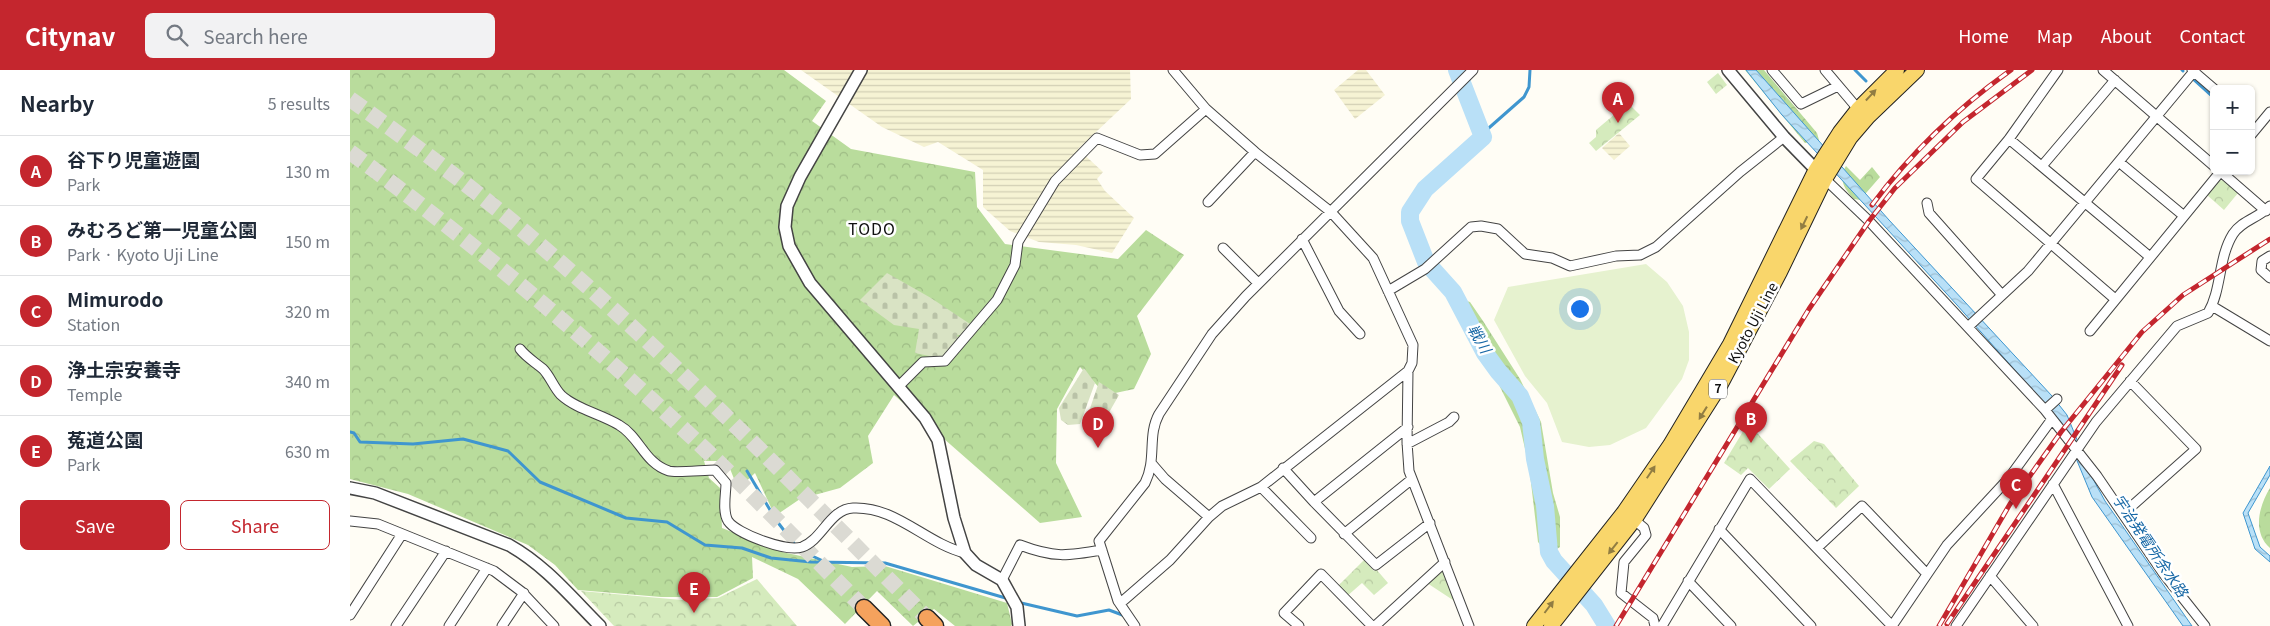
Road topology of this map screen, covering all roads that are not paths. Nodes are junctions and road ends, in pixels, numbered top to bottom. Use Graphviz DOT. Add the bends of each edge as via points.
graph roads {
  1 [pos="860,70"];
  2 [pos="1173,70"];
  3 [pos="1473,70"];
  4 [pos="1728,70"];
  5 [pos="1772,70"];
  6 [pos="1825,70"];
  7 [pos="1897,70"];
  8 [pos="1918,70"];
  9 [pos="2058,70"];
  10 [pos="2103,70"];
  11 [pos="2194,71"];
  12 [pos="2115,80"];
  13 [pos="2210,85"];
  14 [pos="1838,86"];
  15 [pos="1206,109"];
  16 [pos="1858,109"];
  17 [pos="2270,112"];
  18 [pos="2157,116"];
  19 [pos="2255,123"];
  20 [pos="1784,137"];
  21 [pos="2009,139"];
  22 [pos="1834,151"];
  23 [pos="1255,152"];
  24 [pos="2119,162"];
  25 [pos="2210,162"];
  26 [pos="2042,166"];
  27 [pos="1822,172"];
  28 [pos="2218,175"];
  29 [pos="2226,175"];
  30 [pos="1208,202"];
  31 [pos="2085,202"];
  32 [pos="1927,203"];
  33 [pos="2268,209"];
  34 [pos="1330,212"];
  35 [pos="2184,216"];
  36 [pos="1302,239"];
  37 [pos="2051,244"];
  38 [pos="1223,248"];
  39 [pos="2270,256"];
  40 [pos="2150,257"];
  41 [pos="2270,278"];
  42 [pos="1258,283"];
  43 [pos="1388,291"];
  44 [pos="2002,295"];
  45 [pos="2116,299"];
  46 [pos="2212,306"];
  47 [pos="1970,325"];
  48 [pos="2090,331"];
  49 [pos="1360,334"];
  50 [pos="2270,341"];
  51 [pos="520,349"];
  52 [pos="1408,371"];
  53 [pos="2130,381"];
  54 [pos="899,386"];
  55 [pos="2056,400"];
  56 [pos="2047,409"];
  57 [pos="1454,417"];
  58 [pos="2052,420"];
  59 [pos="1408,427"];
  60 [pos="1407,444"];
  61 [pos="2076,450"];
  62 [pos="1152,464"];
  63 [pos="1283,468"];
  64 [pos="1412,479"];
  65 [pos="2053,484"];
  66 [pos="1262,487"];
  67 [pos="350,488"];
  68 [pos="1314,502"];
  69 [pos="2124,513"];
  70 [pos="1629,516"];
  71 [pos="1208,517"];
  72 [pos="350,521"];
  73 [pos="1430,523"];
  74 [pos="1719,529"];
  75 [pos="402,534"];
  76 [pos="1344,534"];
  77 [pos="1311,538"];
  78 [pos="1816,548"];
  79 [pos="1102,550"];
  80 [pos="446,552"];
  81 [pos="965,553"];
  82 [pos="1445,562"];
  83 [pos="487,568"];
  84 [pos="1927,574"];
  85 [pos="1990,576"];
  86 [pos="1002,580"];
  87 [pos="1688,581"];
  88 [pos="1568,593"];
  89 [pos="524,594"];
  90 [pos="1118,601"];
  91 [pos="864,608"];
  92 [pos="350,615"];
  93 [pos="880,625"];
  94 [pos="396,626"];
  95 [pos="449,626"];
  96 [pos="502,626"];
  97 [pos="554,626"];
  98 [pos="600,626"];
  99 [pos="1019,626"];
  100 [pos="1135,626"];
  101 [pos="1299,626"];
  102 [pos="1373,626"];
  103 [pos="1469,626"];
  104 [pos="1534,626"];
  105 [pos="1551,626"];
  106 [pos="1655,626"];
  107 [pos="1662,626"];
  108 [pos="1730,626"];
  109 [pos="1811,626"];
  110 [pos="1892,626"];
  111 [pos="1956,626"];
  112 [pos="2033,626"];
  113 [pos="2128,626"];
  114 [pos="2204,626"];
  1 -- 54 [label="street" via="800,177 787,206 785,227 796,262 810,283"];
  2 -- 15 [label="street"];
  3 -- 34 [label="street"];
  4 -- 20 [label="street"];
  5 -- 14 [label="street" via="1801,104"];
  6 -- 14 [label="street"];
  16 -- 7 [label="main road, Kyoto Uji Line / 7, one-way"];
  8 -- 22 [label="main road, Kyoto Uji Line / 7"];
  9 -- 21 [label="street"];
  10 -- 12 [label="street"];
  11 -- 13 [label="street"];
  11 -- 18 [label="street"];
  12 -- 18 [label="street"];
  12 -- 26 [label="street"];
  14 -- 16 [label="street"];
  15 -- 23 [label="street"];
  15 -- 54 [label="street" via="1156,154 1140,155 1097,138 1050,189 1018,242 1014,265 997,300 945,362 923,362"];
  16 -- 22 [label="main road, Kyoto Uji Line / 7"];
  17 -- 19 [label="street"];
  18 -- 24 [label="street"];
  18 -- 25 [label="street"];
  20 -- 27 [label="street"];
  20 -- 43 [label="street" via="1656,247 1640,255 1616,256 1570,266 1552,258 1524,254 1498,229 1471,227 1428,267"];
  21 -- 26 [label="street"];
  21 -- 37 [label="street" via="1976,179"];
  22 -- 27 [label="main road, Kyoto Uji Line / 7"];
  23 -- 30 [label="street"];
  23 -- 34 [label="street"];
  24 -- 31 [label="street"];
  24 -- 35 [label="street"];
  26 -- 31 [label="street"];
  27 -- 47 [label="street"];
  27 -- 70 [label="main road, Kyoto Uji Line / 7" via="1780,272 1722,384"];
  28 -- 35 [label="street"];
  29 -- 33 [label="street"];
  31 -- 37 [label="street"];
  31 -- 40 [label="street"];
  32 -- 44 [label="street" via="1929,213"];
  33 -- 46 [label="street" via="2246,221 2233,234"];
  34 -- 36 [label="street"];
  34 -- 43 [label="street" via="1373,258"];
  35 -- 40 [label="street"];
  36 -- 42 [label="street"];
  36 -- 49 [label="street" via="1339,310"];
  37 -- 44 [label="street"];
  37 -- 45 [label="street"];
  38 -- 42 [label="street"];
  39 -- 41 [label="street" via="2262,261 2261,270"];
  40 -- 45 [label="street"];
  42 -- 62 [label="street" via="1212,334 1158,414 1153,425"];
  43 -- 52 [label="street" via="1413,345"];
  44 -- 47 [label="street"];
  45 -- 48 [label="street"];
  46 -- 50 [label="street"];
  46 -- 53 [label="street" via="2208,312 2176,326"];
  47 -- 56 [label="street"];
  51 -- 81 [label="street" via="544,369 560,394 619,425 630,434 648,459 660,467 671,472 715,470 726,483 725,513 729,522 775,546 801,547 840,513 852,508 893,516 940,545"];
  52 -- 59 [label="street"];
  52 -- 63 [label="street"];
  53 -- 61 [label="street"];
  53 -- 69 [label="street" via="2196,449"];
  54 -- 81 [label="street" via="938,440 954,518"];
  55 -- 56 [label="street"];
  56 -- 58 [label="street"];
  57 -- 60 [label="street"];
  58 -- 61 [label="street"];
  58 -- 84 [label="street" via="2008,478 1947,545"];
  59 -- 60 [label="street"];
  59 -- 68 [label="street"];
  60 -- 64 [label="street"];
  61 -- 65 [label="street"];
  61 -- 69 [label="street"];
  62 -- 71 [label="street"];
  62 -- 79 [label="street" via="1145,483 1104,534 1100,541"];
  63 -- 66 [label="street"];
  63 -- 68 [label="street"];
  64 -- 73 [label="street"];
  64 -- 76 [label="street"];
  65 -- 85 [label="street"];
  65 -- 113 [label="street"];
  66 -- 71 [label="street" via="1222,506"];
  66 -- 77 [label="street"];
  67 -- 98 [label="street" via="374,493 521,551 547,571"];
  68 -- 76 [label="street"];
  69 -- 114 [label="street" via="2163,573"];
  70 -- 88 [label="main road, Kyoto Uji Line / 7"];
  70 -- 106 [label="street" via="1644,528 1646,535 1624,562 1621,593 1653,618"];
  71 -- 90 [label="street" via="1170,560 1124,600"];
  72 -- 75 [label="street" via="378,524"];
  73 -- 76 [label="street" via="1376,565"];
  73 -- 82 [label="street"];
  74 -- 78 [label="street" via="1750,478"];
  74 -- 87 [label="street"];
  74 -- 109 [label="street"];
  75 -- 80 [label="street"];
  75 -- 92 [label="street"];
  78 -- 84 [label="street" via="1862,506"];
  78 -- 110 [label="street"];
  79 -- 86 [label="street" via="1074,555 1045,555 1020,546"];
  79 -- 90 [label="street"];
  80 -- 83 [label="street"];
  80 -- 94 [label="street"];
  81 -- 86 [label="street" via="976,565"];
  82 -- 102 [label="street"];
  82 -- 103 [label="street"];
  83 -- 89 [label="street"];
  83 -- 95 [label="street"];
  84 -- 110 [label="street"];
  85 -- 111 [label="street"];
  85 -- 112 [label="street"];
  86 -- 99 [label="street" via="1017,607"];
  87 -- 107 [label="street"];
  87 -- 108 [label="street"];
  104 -- 88 [label="main road, Kyoto Uji Line / 7, one-way"];
  88 -- 105 [label="main road, Kyoto Uji Line / 7"];
  89 -- 96 [label="street"];
  89 -- 97 [label="street"];
  90 -- 100 [label="street"];
  91 -- 93 [label="highway"];
  101 -- 102 [label="street" via="1284,613 1321,574"];
}
